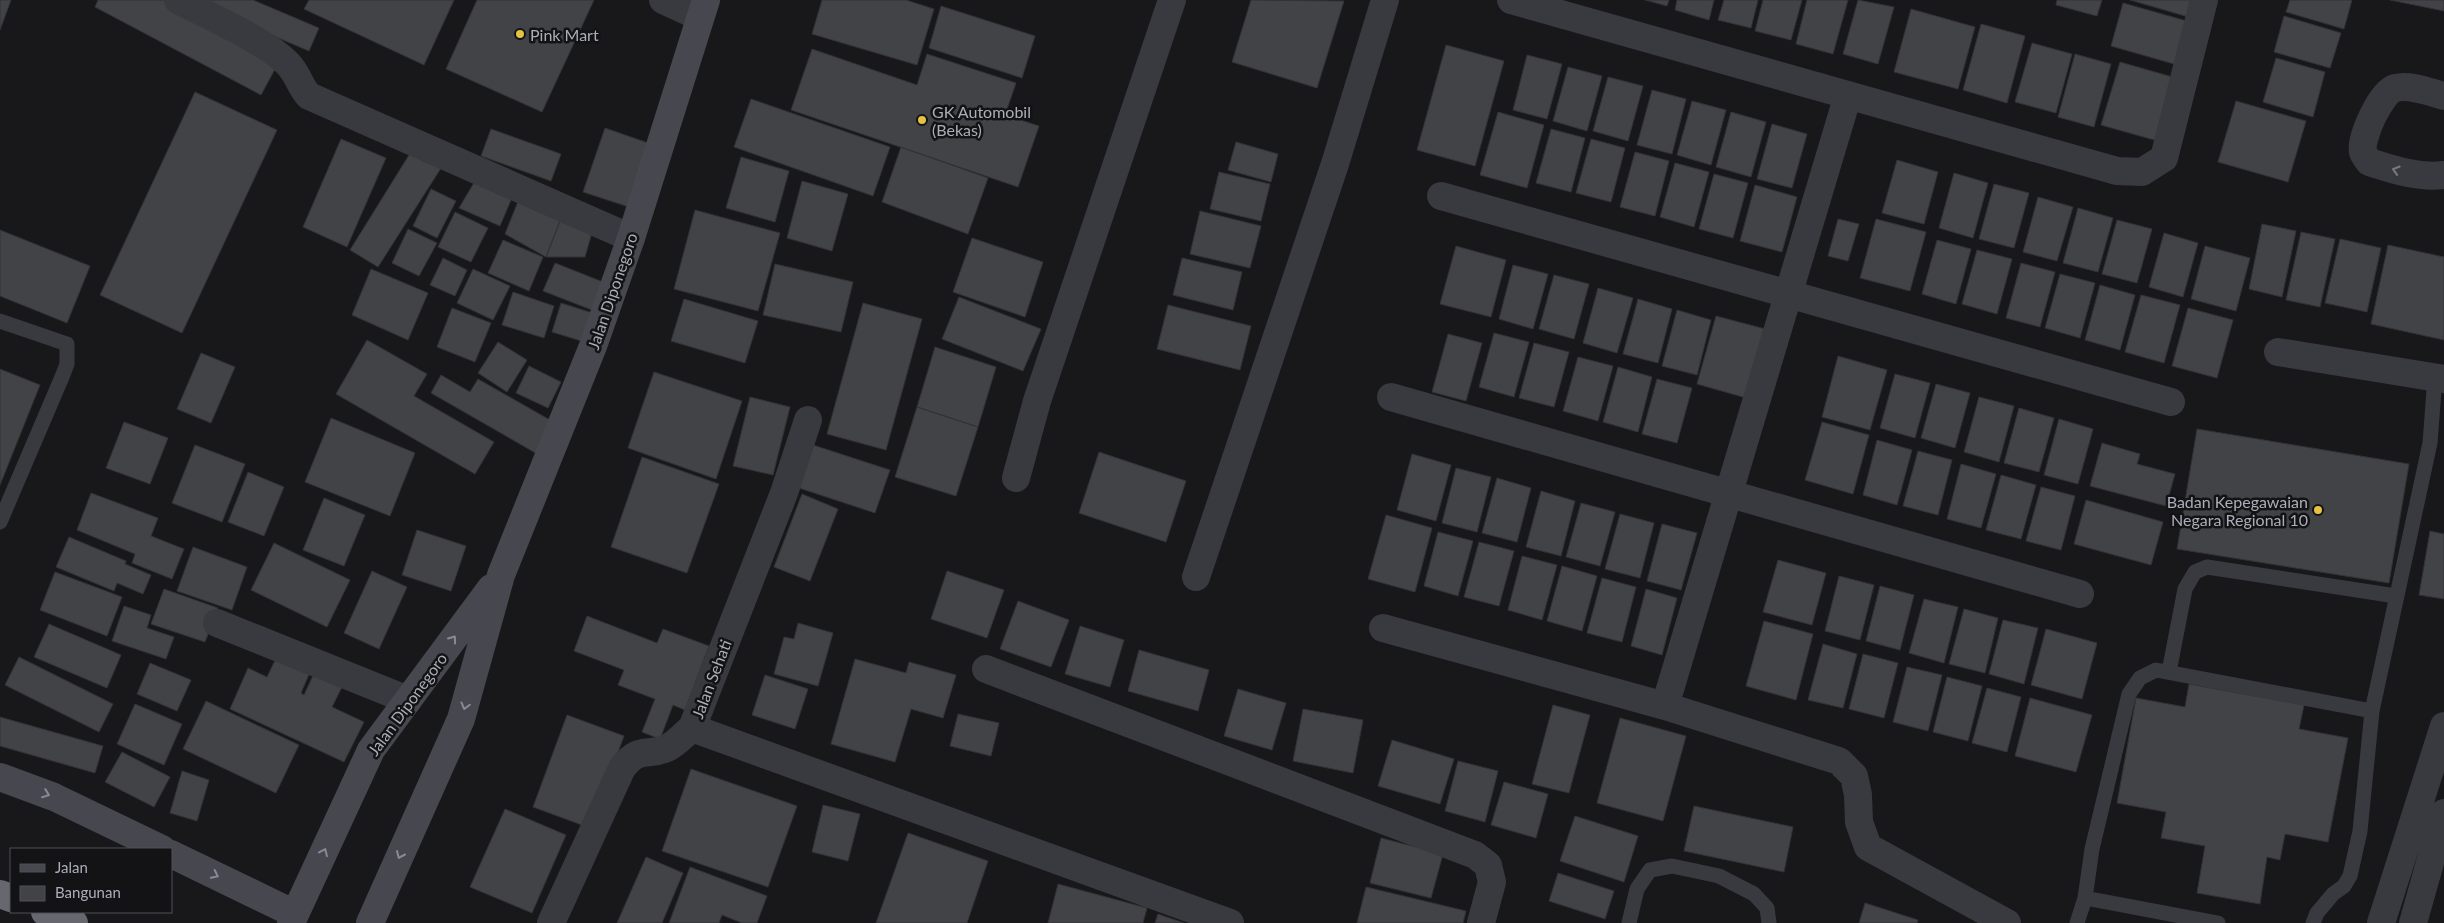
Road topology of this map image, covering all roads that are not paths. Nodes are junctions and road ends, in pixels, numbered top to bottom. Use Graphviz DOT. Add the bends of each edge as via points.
graph roads {
  1 [pos="178,0"];
  2 [pos="663,0"];
  3 [pos="1172,0"];
  4 [pos="1385,0"];
  5 [pos="1510,0"];
  6 [pos="2204,0"];
  7 [pos="703,8"];
  8 [pos="1848,95"];
  9 [pos="2444,96"];
  10 [pos="2444,175"];
  11 [pos="1441,196"];
  12 [pos="630,238"];
  13 [pos="1788,294"];
  14 [pos="0,321"];
  15 [pos="2278,352"];
  16 [pos="2440,378"];
  17 [pos="1391,397"];
  18 [pos="2171,402"];
  19 [pos="808,420"];
  20 [pos="1016,478"];
  21 [pos="1728,494"];
  22 [pos="0,522"];
  23 [pos="501,575"];
  24 [pos="1196,577"];
  25 [pos="2080,594"];
  26 [pos="2396,596"];
  27 [pos="216,623"];
  28 [pos="1383,628"];
  29 [pos="986,668"];
  30 [pos="2169,672"];
  31 [pos="408,700"];
  32 [pos="1665,706"];
  33 [pos="2372,712"];
  34 [pos="2444,726"];
  35 [pos="692,728"];
  36 [pos="0,777"];
  37 [pos="2444,813"];
  38 [pos="160,848"];
  39 [pos="172,855"];
  40 [pos="2085,898"];
  41 [pos="48,913"];
  42 [pos="293,918"];
  43 [pos="74,923"];
  44 [pos="370,923"];
  45 [pos="551,923"];
  46 [pos="1230,923"];
  47 [pos="1481,923"];
  48 [pos="1629,923"];
  49 [pos="1769,923"];
  50 [pos="2008,923"];
  51 [pos="2077,923"];
  52 [pos="2218,923"];
  53 [pos="2313,923"];
  54 [pos="2381,923"];
  55 [pos="2413,923"];
  1 -- 12 [label="street" via="261,44 288,63 309,96"];
  2 -- 7 [label="street"];
  3 -- 20 [label="street" via="1037,401"];
  4 -- 24 [label="street" via="1335,164"];
  5 -- 8 [label="street"];
  6 -- 8 [label="street" via="2164,158 2142,172 2117,171"];
  7 -- 12 [label="main road, Jalan Diponegoro"];
  8 -- 13 [label="street"];
  10 -- 9 [label="street, one-way" via="2403,173 2369,162 2363,151 2364,137 2382,97 2393,88 2406,86"];
  11 -- 13 [label="street"];
  12 -- 23 [label="main road, Jalan Diponegoro" via="593,346"];
  13 -- 18 [label="street"];
  13 -- 21 [label="street"];
  14 -- 22 [label="lane" via="67,344 69,352 62,377"];
  15 -- 16 [label="street"];
  16 -- 26 [label="lane" via="2430,443"];
  17 -- 21 [label="street"];
  19 -- 35 [label="street, Jalan Sehati" via="784,492"];
  21 -- 25 [label="street"];
  21 -- 32 [label="street"];
  31 -- 23 [label="main road, Jalan Diponegoro, one-way"];
  23 -- 44 [label="main road, Jalan Diponegoro, one-way" via="461,719"];
  26 -- 30 [label="lane" via="2207,567 2196,572 2185,588"];
  26 -- 33 [label="lane"];
  27 -- 31 [label="street"];
  28 -- 32 [label="street"];
  29 -- 47 [label="street" via="1475,855 1488,865 1492,882"];
  30 -- 33 [label="lane"];
  30 -- 40 [label="lane" via="2156,670 2140,678 2129,694 2092,849"];
  42 -- 31 [label="main road, Jalan Diponegoro, one-way" via="371,750"];
  32 -- 50 [label="street" via="1840,760 1854,776 1859,822 1868,847"];
  33 -- 53 [label="lane" via="2360,831 2350,876 2317,913"];
  34 -- 54 [label="street"];
  35 -- 45 [label="street, Jalan Sehati" via="667,748 630,757 622,768"];
  35 -- 46 [label="street"];
  36 -- 38 [label="main road, one-way" via="54,797"];
  37 -- 55 [label="street"];
  39 -- 42 [label="main road, one-way"];
  40 -- 51 [label="lane"];
  40 -- 52 [label="lane"];
  41 -- 43 [label="highway"];
  48 -- 49 [label="lane" via="1637,889 1650,870 1672,866 1719,876 1754,894 1766,908"];
}
